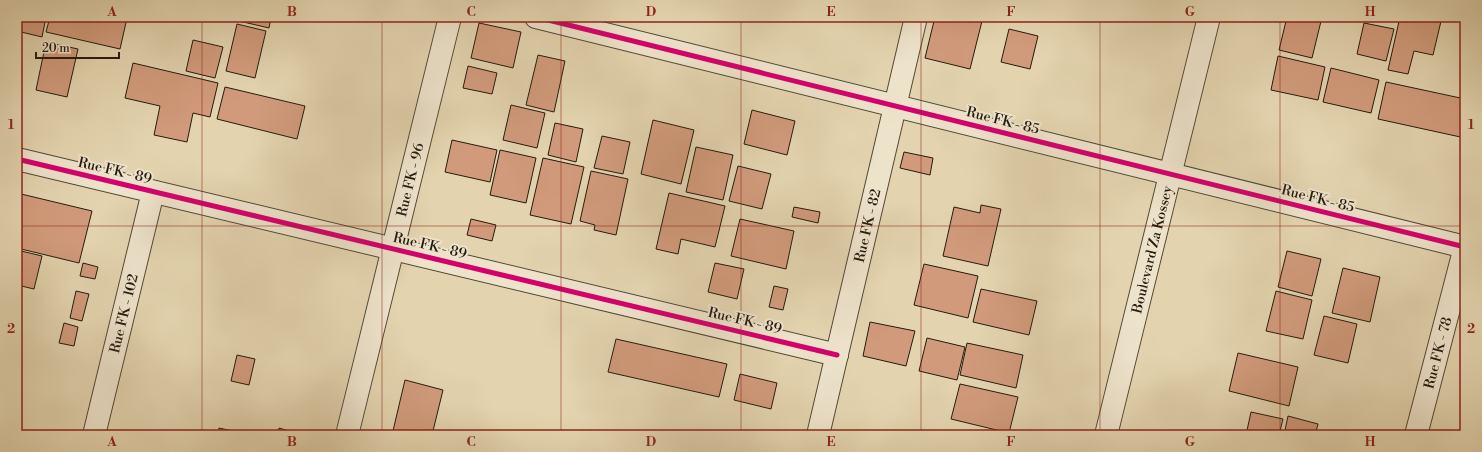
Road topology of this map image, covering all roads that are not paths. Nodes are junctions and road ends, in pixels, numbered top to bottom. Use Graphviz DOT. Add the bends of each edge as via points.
graph roads {
  1 [pos="450,17"];
  2 [pos="536,17"];
  3 [pos="916,17"];
  4 [pos="1208,17"];
  5 [pos="895,106"];
  6 [pos="17,159"];
  7 [pos="1171,174"];
  8 [pos="153,192"];
  9 [pos="1465,247"];
  10 [pos="392,249"];
  11 [pos="837,355"];
  12 [pos="94,435"];
  13 [pos="347,435"];
  14 [pos="818,435"];
  15 [pos="1106,435"];
  16 [pos="1416,435"];
  1 -- 10 [label="street, Rue FK - 96"];
  2 -- 5 [label="street, Rue FK - 85"];
  3 -- 5 [label="street, Rue FK - 82"];
  4 -- 7 [label="street, Boulevard Za Kossey"];
  5 -- 7 [label="street, Rue FK - 85"];
  5 -- 11 [label="street, Rue FK - 82"];
  6 -- 8 [label="street, Rue FK - 89"];
  7 -- 9 [label="street, Rue FK - 85"];
  7 -- 15 [label="street, Boulevard Za Kossey"];
  8 -- 10 [label="street, Rue FK - 89"];
  8 -- 12 [label="street, Rue FK - 102"];
  9 -- 16 [label="street, Rue FK - 78"];
  10 -- 11 [label="street, Rue FK - 89"];
  10 -- 13 [label="street, Rue FK - 96"];
  11 -- 14 [label="street, Rue FK - 82"];
}
